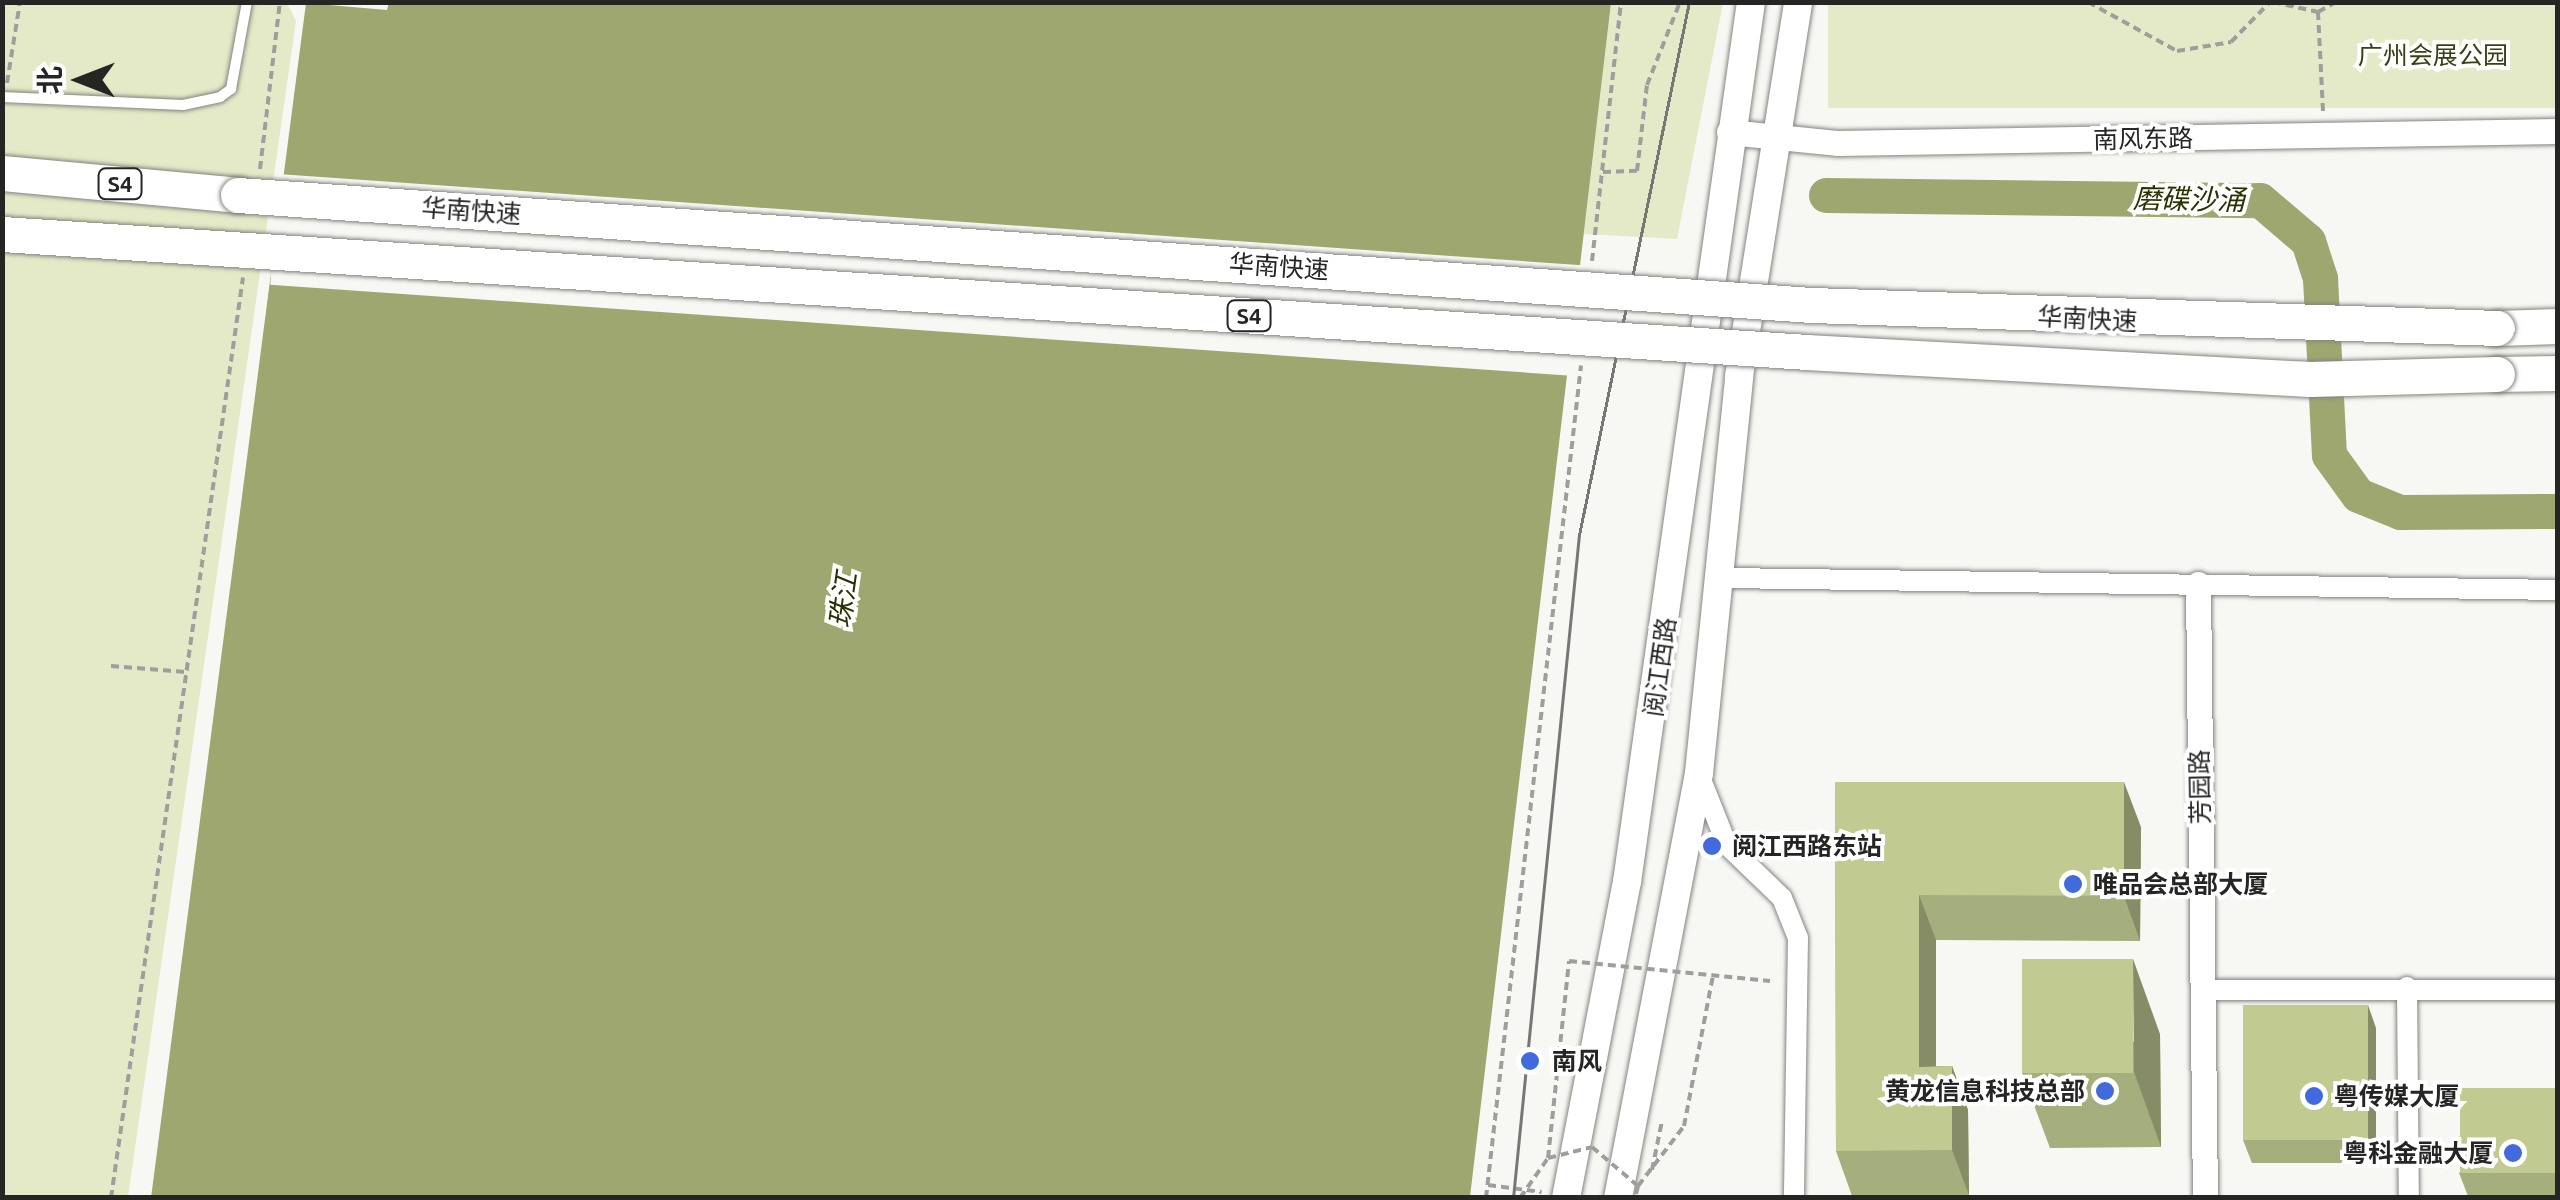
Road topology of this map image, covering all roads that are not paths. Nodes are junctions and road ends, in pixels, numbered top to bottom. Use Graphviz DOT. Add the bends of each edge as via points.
graph roads {
  1 [pos="247,2"];
  2 [pos="1752,2"];
  3 [pos="1798,2"];
  4 [pos="4,97"];
  5 [pos="2558,131"];
  6 [pos="1729,132"];
  7 [pos="1772,139"];
  8 [pos="2,173"];
  9 [pos="2,234"];
  10 [pos="2558,326"];
  11 [pos="2558,372"];
  12 [pos="1724,578"];
  13 [pos="2198,584"];
  14 [pos="2558,590"];
  15 [pos="1699,773"];
  16 [pos="2407,987"];
  17 [pos="2203,990"];
  18 [pos="2558,990"];
  19 [pos="1628,1192"];
  20 [pos="1566,1198"];
  21 [pos="1794,1198"];
  22 [pos="2205,1198"];
  23 [pos="2409,1198"];
  1 -- 4 [label="lane" via="231,88 220,98 182,105"];
  2 -- 6 [label="main road, 阅江西路"];
  3 -- 7 [label="main road, 阅江西路"];
  5 -- 7 [label="street, 南风东路"];
  6 -- 7 [label="street, 南风东路"];
  6 -- 20 [label="main road, 阅江西路" via="1659,679"];
  7 -- 12 [label="main road, 阅江西路" via="1739,376"];
  8 -- 10 [label="highway, 华南快速 / S4, bridge" via="1812,306"];
  9 -- 11 [label="highway, 华南快速 / S4, bridge" via="1806,352 2310,379"];
  12 -- 13 [label="street"];
  12 -- 15 [label="main road, 阅江西路"];
  13 -- 14 [label="street"];
  13 -- 17 [label="street, 芳园路"];
  15 -- 19 [label="main road, 阅江西路"];
  15 -- 21 [label="street" via="1727,844 1782,898 1798,938"];
  16 -- 17 [label="street"];
  16 -- 18 [label="street"];
  16 -- 23 [label="street"];
  17 -- 22 [label="street, 芳园路"];
}
